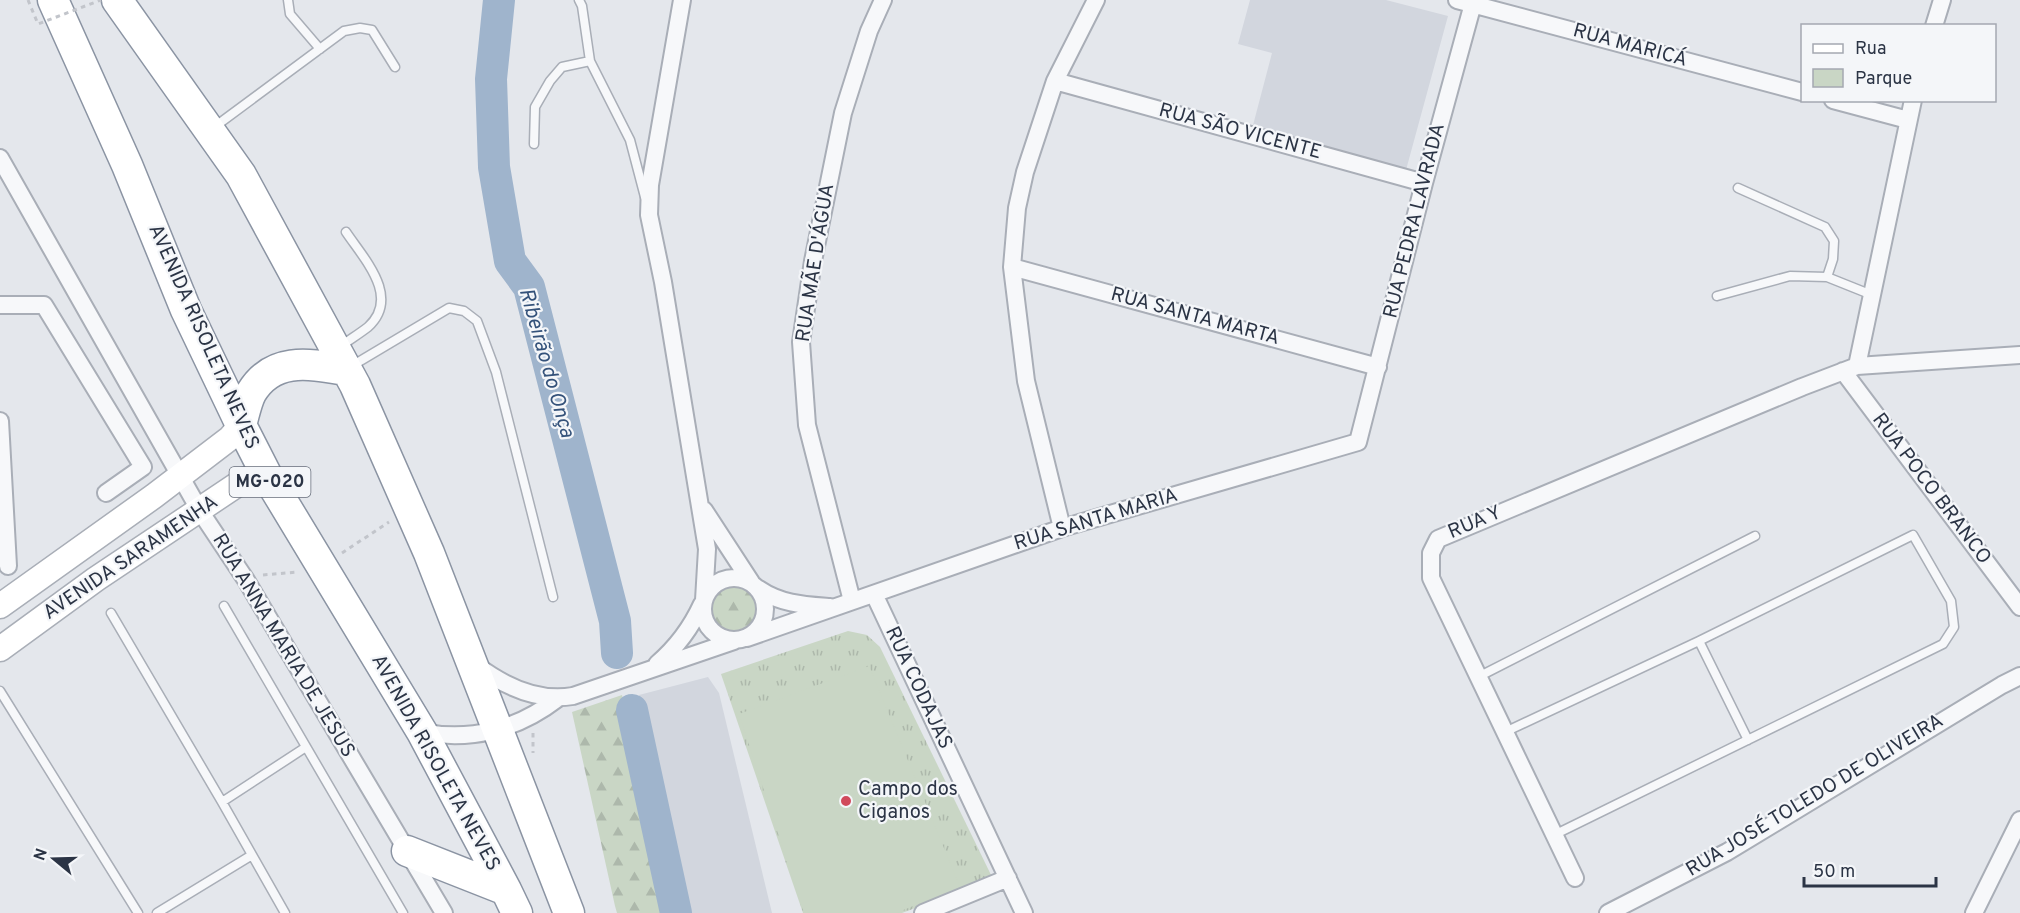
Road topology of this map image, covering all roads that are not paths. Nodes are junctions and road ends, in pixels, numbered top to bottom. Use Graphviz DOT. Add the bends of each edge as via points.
graph roads {
  1 [pos="53,0"];
  2 [pos="117,0"];
  3 [pos="288,0"];
  4 [pos="579,0"];
  5 [pos="682,0"];
  6 [pos="883,0"];
  7 [pos="1096,0"];
  8 [pos="1942,0"];
  9 [pos="1468,2"];
  10 [pos="1935,24"];
  11 [pos="320,49"];
  12 [pos="590,61"];
  13 [pos="395,67"];
  14 [pos="1055,81"];
  15 [pos="1801,91"];
  16 [pos="1840,102"];
  17 [pos="1912,102"];
  18 [pos="1908,120"];
  19 [pos="210,130"];
  20 [pos="534,144"];
  21 [pos="0,158"];
  22 [pos="1424,183"];
  23 [pos="1738,188"];
  24 [pos="649,215"];
  25 [pos="346,232"];
  26 [pos="1012,267"];
  27 [pos="1827,277"];
  28 [pos="1872,295"];
  29 [pos="1717,296"];
  30 [pos="0,305"];
  31 [pos="2020,355"];
  32 [pos="340,360"];
  33 [pos="1378,367"];
  34 [pos="1850,369"];
  35 [pos="0,421"];
  36 [pos="241,425"];
  37 [pos="1358,442"];
  38 [pos="266,474"];
  39 [pos="181,476"];
  40 [pos="106,493"];
  41 [pos="700,504"];
  42 [pos="200,511"];
  43 [pos="1062,528"];
  44 [pos="1755,536"];
  45 [pos="8,566"];
  46 [pos="755,586"];
  47 [pos="873,594"];
  48 [pos="553,597"];
  49 [pos="704,601"];
  50 [pos="845,604"];
  51 [pos="0,606"];
  52 [pos="224,606"];
  53 [pos="2020,607"];
  54 [pos="111,614"];
  55 [pos="740,639"];
  56 [pos="1700,641"];
  57 [pos="0,649"];
  58 [pos="471,662"];
  59 [pos="645,672"];
  60 [pos="2020,676"];
  61 [pos="1478,677"];
  62 [pos="0,691"];
  63 [pos="565,697"];
  64 [pos="498,729"];
  65 [pos="422,732"];
  66 [pos="1505,732"];
  67 [pos="1748,740"];
  68 [pos="306,747"];
  69 [pos="222,802"];
  70 [pos="2020,820"];
  71 [pos="1554,835"];
  72 [pos="2015,842"];
  73 [pos="407,851"];
  74 [pos="252,855"];
  75 [pos="1008,878"];
  76 [pos="1575,878"];
  77 [pos="512,901"];
  78 [pos="138,913"];
  79 [pos="157,913"];
  80 [pos="285,913"];
  81 [pos="403,913"];
  82 [pos="444,913"];
  83 [pos="569,913"];
  84 [pos="923,913"];
  85 [pos="1024,913"];
  86 [pos="1608,913"];
  87 [pos="1974,913"];
  1 -- 36 [label="highway, AVENIDA RISOLETA NEVES / MG-020" via="186,310"];
  2 -- 19 [label="highway"];
  3 -- 11 [label="lane" via="290,14"];
  4 -- 12 [label="lane"];
  5 -- 24 [label="street"];
  6 -- 50 [label="street, RUA MÃE D'ÁGUA" via="843,113 801,342 807,425"];
  7 -- 14 [label="street"];
  8 -- 10 [label="street"];
  9 -- 15 [label="street, RUA MARICÁ"];
  9 -- 22 [label="street, RUA PEDRA LAVRADA"];
  11 -- 13 [label="lane" via="344,32 372,30"];
  11 -- 19 [label="lane"];
  12 -- 20 [label="lane" via="562,67 550,81 535,106"];
  12 -- 24 [label="lane" via="630,140"];
  14 -- 22 [label="street, RUA SÃO VICENTE"];
  14 -- 26 [label="street" via="1025,171"];
  16 -- 18 [label="street"];
  17 -- 18 [label="street"];
  18 -- 28 [label="street"];
  19 -- 32 [label="highway" via="241,175"];
  21 -- 39 [label="street, RUA ANNA MARIA DE JESUS"];
  22 -- 33 [label="street, RUA PEDRA LAVRADA"];
  23 -- 27 [label="lane" via="1825,227 1834,241"];
  24 -- 41 [label="street"];
  25 -- 32 [label="lane" via="376,278 383,299 377,315"];
  26 -- 33 [label="street, RUA SANTA MARTA"];
  26 -- 43 [label="street" via="1026,381"];
  27 -- 28 [label="lane"];
  27 -- 29 [label="lane" via="1790,276"];
  28 -- 34 [label="street"];
  30 -- 40 [label="street" via="44,306 143,467"];
  31 -- 34 [label="street"];
  32 -- 36 [label="highway" via="286,365 270,374 250,394"];
  32 -- 48 [label="lane" via="449,308 464,310 477,321 496,372"];
  32 -- 58 [label="highway" via="429,553"];
  33 -- 37 [label="street, RUA PEDRA LAVRADA"];
  34 -- 53 [label="street, RUA POCO BRANCO"];
  34 -- 61 [label="street, RUA Y" via="1438,539 1431,553 1431,578"];
  35 -- 45 [label="street"];
  36 -- 38 [label="highway, AVENIDA RISOLETA NEVES / MG-020"];
  36 -- 39 [label="main road, AVENIDA SARAMENHA"];
  37 -- 43 [label="street, RUA SANTA MARIA"];
  38 -- 42 [label="main road, AVENIDA SARAMENHA" via="244,480"];
  38 -- 65 [label="highway, AVENIDA RISOLETA NEVES / MG-020"];
  39 -- 42 [label="street, RUA ANNA MARIA DE JESUS"];
  39 -- 51 [label="main road, AVENIDA SARAMENHA"];
  41 -- 46 [label="street"];
  41 -- 49 [label="street" via="707,549"];
  42 -- 57 [label="main road, AVENIDA SARAMENHA" via="96,579"];
  42 -- 73 [label="street, RUA ANNA MARIA DE JESUS" via="246,580"];
  43 -- 47 [label="street, RUA SANTA MARIA"];
  44 -- 61 [label="lane"];
  46 -- 49 [label="street" via="742,578 722,580 713,585"];
  46 -- 50 [label="street, RUA SANTA MARIA" via="783,602"];
  46 -- 55 [label="street" via="764,598 764,617 761,626"];
  47 -- 50 [label="street, RUA SANTA MARIA"];
  47 -- 75 [label="street, RUA CODAJAS"];
  49 -- 55 [label="street" via="702,612 709,629 716,636"];
  49 -- 59 [label="street, RUA SANTA MARIA" via="681,641"];
  50 -- 55 [label="street, RUA SANTA MARIA"];
  52 -- 68 [label="lane"];
  54 -- 69 [label="lane"];
  55 -- 59 [label="street, RUA SANTA MARIA"];
  56 -- 66 [label="lane"];
  56 -- 67 [label="lane"];
  56 -- 67 [label="lane" via="1913,535 1951,601 1954,627 1943,644"];
  58 -- 63 [label="street" via="509,686 533,694"];
  58 -- 64 [label="highway"];
  59 -- 63 [label="street, RUA SANTA MARIA"];
  60 -- 86 [label="street, RUA JOSÉ TOLEDO DE OLIVEIRA" via="1726,852"];
  61 -- 66 [label="street, RUA Y"];
  62 -- 78 [label="lane"];
  63 -- 64 [label="street, RUA SANTA MARIA"];
  64 -- 65 [label="street, RUA SANTA MARIA" via="461,736"];
  64 -- 83 [label="highway"];
  65 -- 77 [label="highway, AVENIDA RISOLETA NEVES / MG-020"];
  66 -- 71 [label="street, RUA Y"];
  67 -- 71 [label="lane"];
  68 -- 69 [label="lane"];
  68 -- 81 [label="lane"];
  69 -- 74 [label="lane"];
  70 -- 72 [label="street"];
  71 -- 76 [label="street, RUA Y"];
  72 -- 87 [label="street"];
  73 -- 77 [label="highway"];
  73 -- 82 [label="street, RUA ANNA MARIA DE JESUS"];
  74 -- 79 [label="lane"];
  74 -- 80 [label="lane"];
  75 -- 84 [label="street"];
  75 -- 85 [label="street, RUA CODAJAS"];
}
